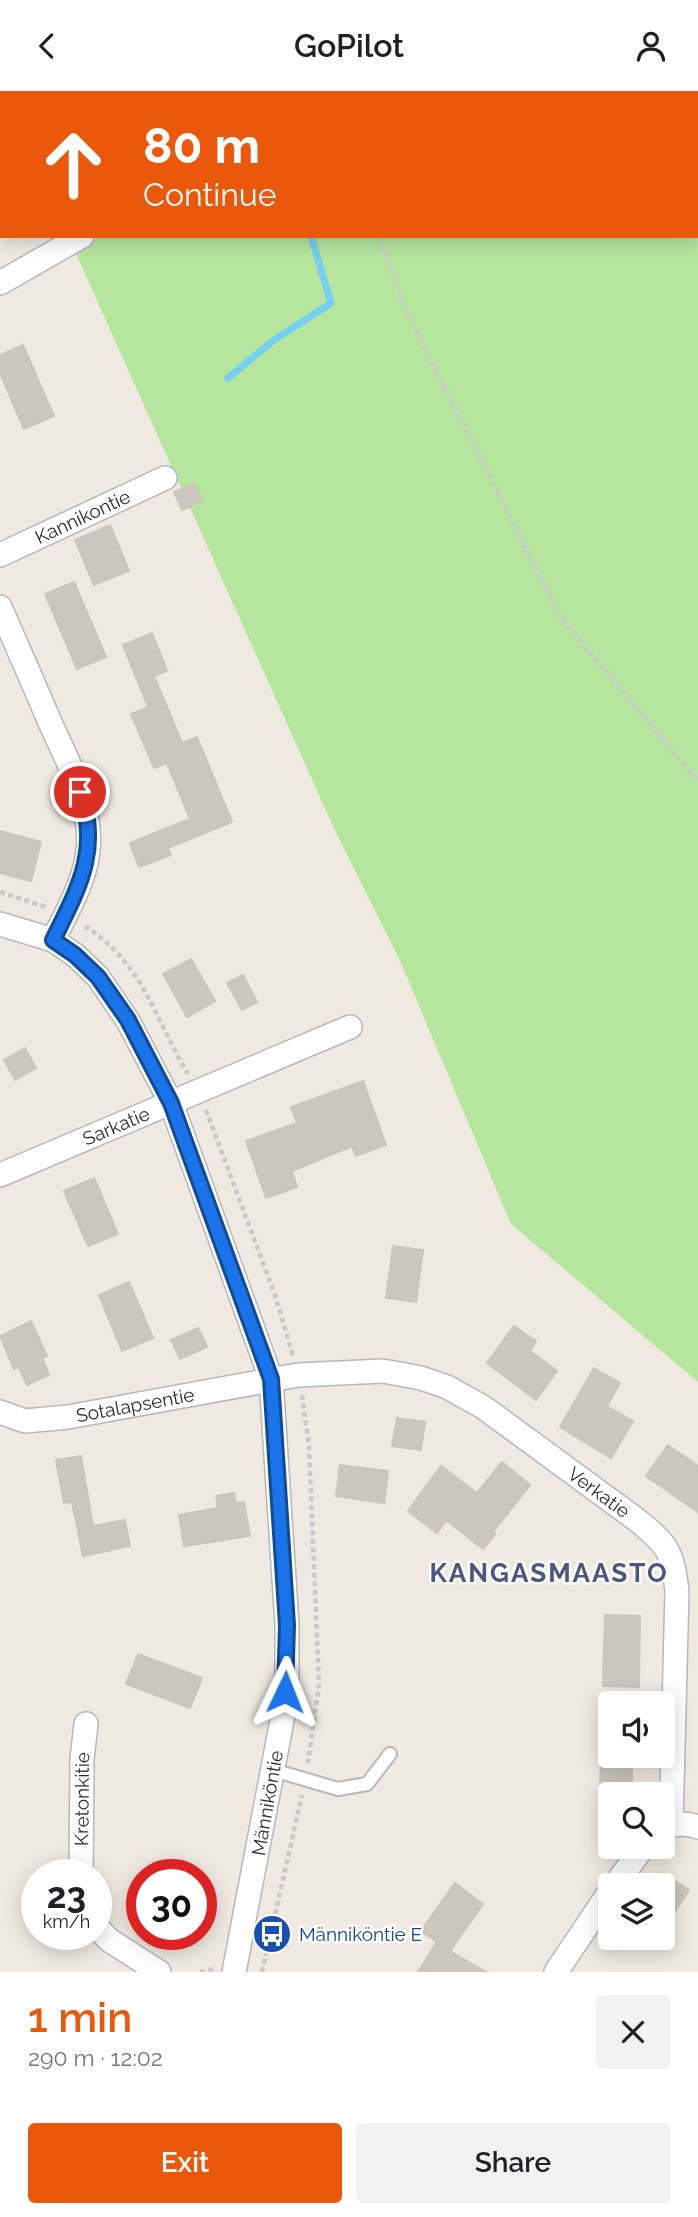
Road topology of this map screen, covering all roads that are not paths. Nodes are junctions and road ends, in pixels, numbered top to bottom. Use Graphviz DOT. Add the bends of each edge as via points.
graph roads {
  1 [pos="79,238"];
  2 [pos="0,283"];
  3 [pos="164,478"];
  4 [pos="0,555"];
  5 [pos="0,607"];
  6 [pos="0,924"];
  7 [pos="53,940"];
  8 [pos="350,1027"];
  9 [pos="171,1103"];
  10 [pos="0,1175"];
  11 [pos="271,1379"];
  12 [pos="0,1412"];
  13 [pos="86,1724"];
  14 [pos="390,1754"];
  15 [pos="273,1770"];
  16 [pos="669,1782"];
  17 [pos="675,1826"];
  18 [pos="698,1828"];
  19 [pos="81,1859"];
  20 [pos="598,1909"];
  21 [pos="112,1942"];
  22 [pos="159,1972"];
  23 [pos="234,1972"];
  24 [pos="556,1972"];
  1 -- 2 [label="street"];
  3 -- 4 [label="street, Kannikontie"];
  5 -- 7 [label="street" via="74,776 88,821 83,874"];
  6 -- 7 [label="street"];
  7 -- 9 [label="street" via="98,977 128,1020"];
  8 -- 9 [label="street, Sarkatie"];
  9 -- 10 [label="street, Sarkatie"];
  9 -- 11 [label="street"];
  11 -- 12 [label="street, Sotalapsentie" via="68,1417 25,1421"];
  11 -- 15 [label="street, Männiköntie" via="287,1625 284,1710"];
  11 -- 16 [label="street, Verkatie" via="383,1371 447,1387 483,1407 659,1538 669,1551 677,1591"];
  13 -- 19 [label="street, Kretonkitie"];
  14 -- 15 [label="lane" via="366,1784 338,1790"];
  15 -- 23 [label="street, Männiköntie"];
  17 -- 18 [label="street"];
  20 -- 24 [label="street"];
  21 -- 22 [label="street"];
}
